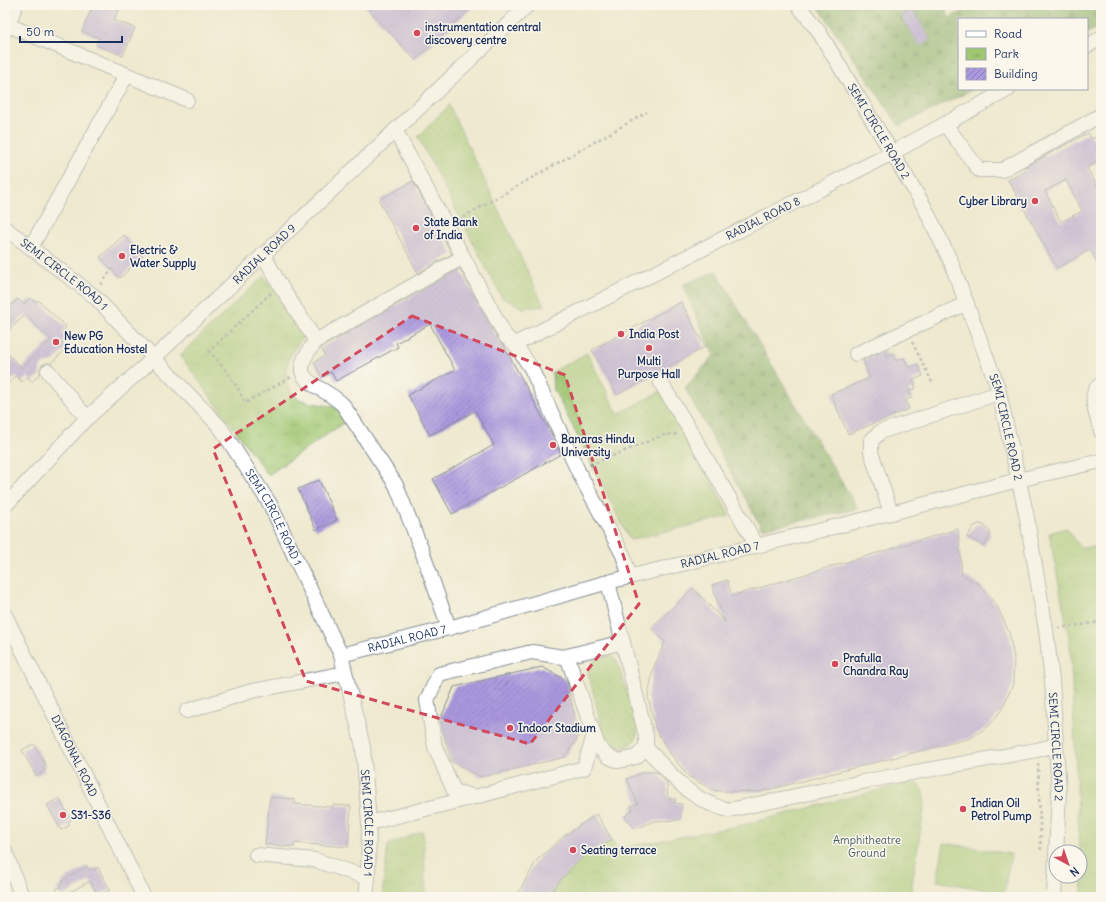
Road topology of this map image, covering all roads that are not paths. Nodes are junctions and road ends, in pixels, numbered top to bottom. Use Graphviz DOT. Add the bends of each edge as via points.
graph roads {
  1 [pos="16,5"];
  2 [pos="528,5"];
  3 [pos="798,5"];
  4 [pos="6,28"];
  5 [pos="1101,38"];
  6 [pos="1088,45"];
  7 [pos="126,76"];
  8 [pos="1007,90"];
  9 [pos="187,100"];
  10 [pos="1101,115"];
  11 [pos="945,124"];
  12 [pos="396,130"];
  13 [pos="892,153"];
  14 [pos="5,228"];
  15 [pos="31,247"];
  16 [pos="263,254"];
  17 [pos="463,257"];
  18 [pos="967,303"];
  19 [pos="316,341"];
  20 [pos="514,344"];
  21 [pos="856,354"];
  22 [pos="154,358"];
  23 [pos="48,371"];
  24 [pos="661,383"];
  25 [pos="1101,384"];
  26 [pos="999,393"];
  27 [pos="87,418"];
  28 [pos="1101,431"];
  29 [pos="1101,461"];
  30 [pos="1018,480"];
  31 [pos="5,506"];
  32 [pos="891,514"];
  33 [pos="757,546"];
  34 [pos="630,577"];
  35 [pos="608,582"];
  36 [pos="5,615"];
  37 [pos="449,628"];
  38 [pos="623,642"];
  39 [pos="341,655"];
  40 [pos="567,656"];
  41 [pos="345,673"];
  42 [pos="187,711"];
  43 [pos="594,736"];
  44 [pos="1056,745"];
  45 [pos="646,748"];
  46 [pos="475,797"];
  47 [pos="370,824"];
  48 [pos="256,855"];
  49 [pos="6,856"];
  50 [pos="368,878"];
  51 [pos="22,897"];
  52 [pos="144,897"];
  53 [pos="366,897"];
  54 [pos="1054,897"];
  1 -- 4 [label="lane"];
  2 -- 12 [label="lane, RADIAL ROAD 9"];
  3 -- 13 [label="lane, SEMI CIRCLE ROAD 2" via="819,32"];
  4 -- 7 [label="lane"];
  5 -- 6 [label="lane"];
  7 -- 9 [label="lane"];
  7 -- 15 [label="lane"];
  8 -- 11 [label="lane, RADIAL ROAD 8"];
  10 -- 11 [label="lane" via="1002,170 979,170"];
  11 -- 13 [label="lane, RADIAL ROAD 8"];
  12 -- 16 [label="lane, RADIAL ROAD 9"];
  12 -- 17 [label="lane"];
  13 -- 18 [label="lane, SEMI CIRCLE ROAD 2" via="927,212"];
  13 -- 20 [label="lane, RADIAL ROAD 8"];
  14 -- 15 [label="lane, SEMI CIRCLE ROAD 1"];
  15 -- 22 [label="lane, SEMI CIRCLE ROAD 1" via="94,296"];
  16 -- 19 [label="lane"];
  16 -- 22 [label="lane, RADIAL ROAD 9"];
  17 -- 19 [label="lane"];
  17 -- 20 [label="lane" via="506,337"];
  18 -- 21 [label="lane"];
  18 -- 26 [label="lane, SEMI CIRCLE ROAD 2"];
  19 -- 37 [label="lane" via="301,364 302,374 313,386 335,397 343,406 396,485"];
  20 -- 34 [label="lane" via="531,368 578,471 622,554"];
  22 -- 27 [label="lane, RADIAL ROAD 9"];
  22 -- 39 [label="lane, SEMI CIRCLE ROAD 1" via="220,427 270,504"];
  23 -- 27 [label="lane"];
  24 -- 33 [label="lane"];
  25 -- 28 [label="lane" via="1094,393"];
  26 -- 30 [label="lane, SEMI CIRCLE ROAD 2"];
  26 -- 32 [label="lane" via="880,432 871,441 871,452"];
  27 -- 31 [label="lane, RADIAL ROAD 9"];
  29 -- 30 [label="lane, RADIAL ROAD 7"];
  30 -- 32 [label="lane, RADIAL ROAD 7"];
  30 -- 44 [label="lane, SEMI CIRCLE ROAD 2" via="1046,630"];
  32 -- 33 [label="lane, RADIAL ROAD 7"];
  33 -- 34 [label="lane, RADIAL ROAD 7"];
  34 -- 35 [label="lane, RADIAL ROAD 7"];
  35 -- 37 [label="lane, RADIAL ROAD 7"];
  35 -- 38 [label="lane"];
  36 -- 52 [label="lane, DIAGONAL ROAD"];
  37 -- 39 [label="lane, RADIAL ROAD 7"];
  38 -- 40 [label="lane"];
  38 -- 45 [label="lane" via="646,736"];
  39 -- 41 [label="lane, SEMI CIRCLE ROAD 1"];
  40 -- 43 [label="lane"];
  40 -- 46 [label="lane" via="532,652 440,674 427,700 435,747 454,791"];
  41 -- 42 [label="lane" via="252,691"];
  41 -- 47 [label="lane, SEMI CIRCLE ROAD 1" via="363,747"];
  43 -- 45 [label="lane" via="598,746 607,756 619,762 636,757"];
  43 -- 46 [label="lane" via="584,768"];
  44 -- 45 [label="lane" via="729,810 710,804 692,794"];
  44 -- 54 [label="lane, SEMI CIRCLE ROAD 2" via="1059,793"];
  46 -- 47 [label="lane"];
  47 -- 50 [label="lane, SEMI CIRCLE ROAD 1"];
  48 -- 50 [label="lane" via="315,860"];
  49 -- 51 [label="lane"];
  50 -- 53 [label="lane, SEMI CIRCLE ROAD 1"];
}
